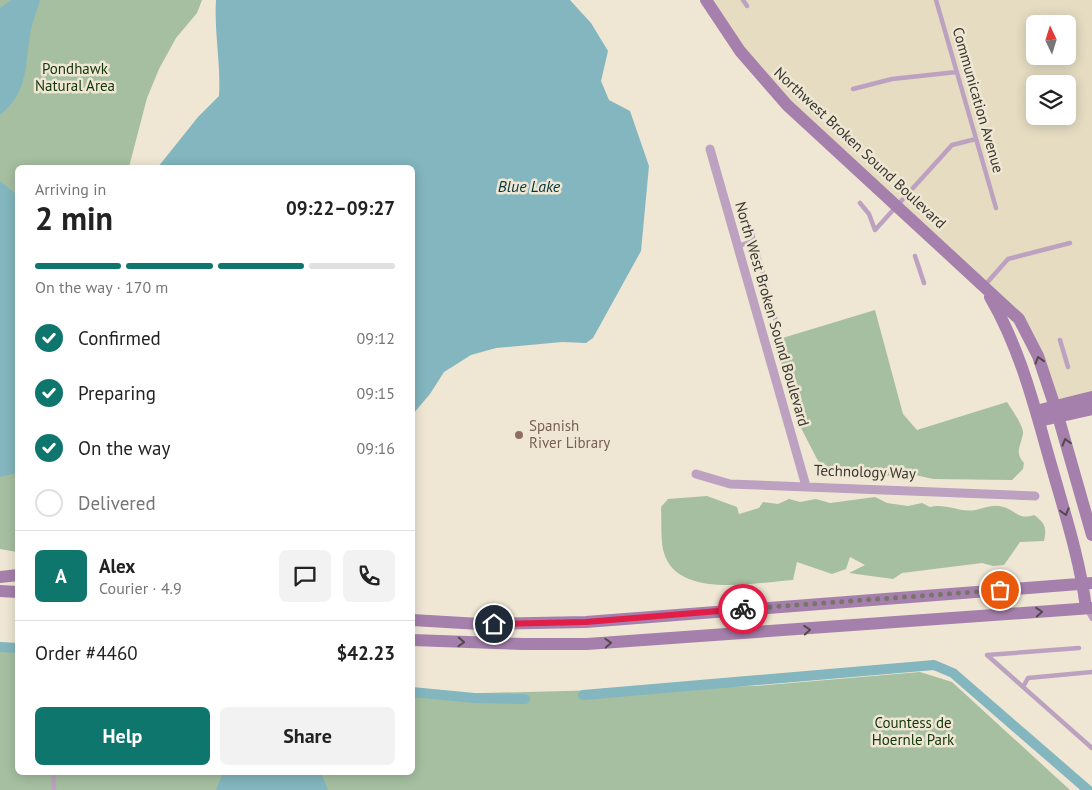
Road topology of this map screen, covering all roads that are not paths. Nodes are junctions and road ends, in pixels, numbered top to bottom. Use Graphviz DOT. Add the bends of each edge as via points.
graph roads {
  1 [pos="706,0"];
  2 [pos="743,0"];
  3 [pos="936,0"];
  4 [pos="747,6"];
  5 [pos="957,72"];
  6 [pos="853,89"];
  7 [pos="976,139"];
  8 [pos="710,149"];
  9 [pos="860,203"];
  10 [pos="896,206"];
  11 [pos="996,208"];
  12 [pos="752,234"];
  13 [pos="754,241"];
  14 [pos="1070,244"];
  15 [pos="738,246"];
  16 [pos="915,256"];
  17 [pos="924,284"];
  18 [pos="984,286"];
  19 [pos="777,325"];
  20 [pos="1060,340"];
  21 [pos="1068,367"];
  22 [pos="1092,397"];
  23 [pos="1092,409"];
  24 [pos="1056,411"];
  25 [pos="1037,416"];
  26 [pos="696,474"];
  27 [pos="806,486"];
  28 [pos="1035,496"];
  29 [pos="1092,535"];
  30 [pos="0,568"];
  31 [pos="15,570"];
  32 [pos="15,575"];
  33 [pos="0,577"];
  34 [pos="1087,584"];
  35 [pos="0,591"];
  36 [pos="15,592"];
  37 [pos="1090,612"];
  38 [pos="415,620"];
  39 [pos="559,623"];
  40 [pos="542,624"];
  41 [pos="415,640"];
  42 [pos="543,645"];
  43 [pos="559,645"];
  44 [pos="1079,648"];
  45 [pos="1092,672"];
  46 [pos="1023,687"];
  47 [pos="1092,748"];
  48 [pos="52,775"];
  49 [pos="54,790"];
  1 -- 10 [label="main road, Northwest Broken Sound Boulevard" via="740,51 769,86"];
  2 -- 4 [label="lane"];
  3 -- 5 [label="lane, Communication Avenue"];
  5 -- 6 [label="lane" via="892,79"];
  5 -- 7 [label="lane, Communication Avenue"];
  7 -- 10 [label="lane" via="952,145"];
  7 -- 11 [label="lane, Communication Avenue"];
  8 -- 15 [label="street, North West Broken Sound Boulevard"];
  9 -- 10 [label="lane" via="869,214 874,230"];
  10 -- 18 [label="main road, Northwest Broken Sound Boulevard"];
  12 -- 13 [label="lane"];
  13 -- 15 [label="lane"];
  13 -- 19 [label="lane"];
  14 -- 18 [label="lane" via="1008,259"];
  15 -- 27 [label="street, North West Broken Sound Boulevard"];
  16 -- 17 [label="lane"];
  24 -- 18 [label="main road, Northwest Broken Sound Boulevard, one-way" via="1025,326"];
  18 -- 25 [label="main road, Northwest Broken Sound Boulevard" via="1009,330"];
  20 -- 21 [label="lane"];
  22 -- 24 [label="main road"];
  23 -- 24 [label="main road"];
  24 -- 25 [label="main road"];
  29 -- 24 [label="main road, Northwest Broken Sound Boulevard, one-way"];
  25 -- 34 [label="main road, Northwest Broken Sound Boulevard, one-way"];
  26 -- 27 [label="street, Technology Way" via="730,484"];
  27 -- 28 [label="street, Technology Way"];
  30 -- 31 [label="main road"];
  32 -- 33 [label="main road"];
  34 -- 37 [label="main road, Northwest Broken Sound Boulevard"];
  34 -- 39 [label="main road"];
  35 -- 36 [label="main road"];
  43 -- 37 [label="main road, one-way"];
  38 -- 40 [label="main road"];
  39 -- 40 [label="main road"];
  39 -- 43 [label="main road"];
  40 -- 42 [label="main road"];
  41 -- 42 [label="main road, one-way"];
  42 -- 43 [label="main road"];
  44 -- 46 [label="lane" via="987,655"];
  45 -- 46 [label="lane" via="1028,678"];
  46 -- 47 [label="lane"];
  48 -- 49 [label="lane"];
}
